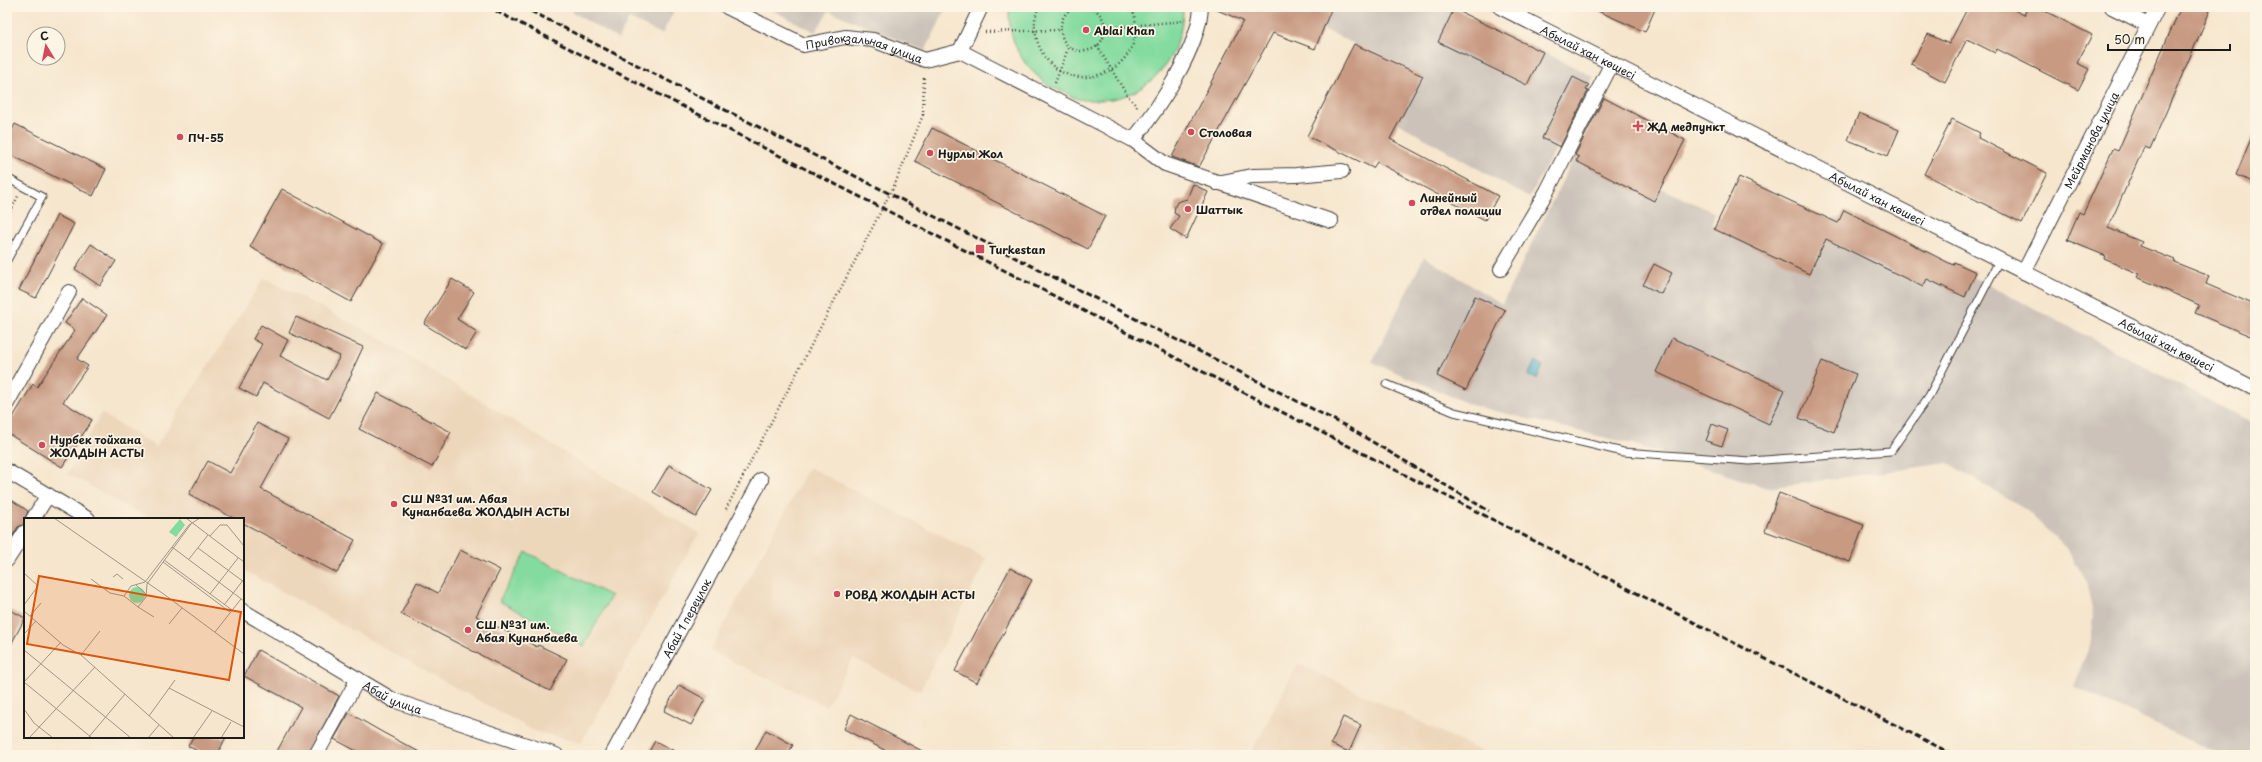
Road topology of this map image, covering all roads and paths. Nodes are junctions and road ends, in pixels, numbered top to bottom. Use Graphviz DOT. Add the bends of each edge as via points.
graph roads {
  1 [pos="727,7"];
  2 [pos="981,7"];
  3 [pos="1039,7"];
  4 [pos="1075,7"];
  5 [pos="1092,7"];
  6 [pos="1132,7"];
  7 [pos="1500,7"];
  8 [pos="2112,7"];
  9 [pos="2158,7"];
  10 [pos="1070,8"];
  11 [pos="1200,14"];
  12 [pos="2148,25"];
  13 [pos="1136,26"];
  14 [pos="1105,28"];
  15 [pos="1035,30"];
  16 [pos="1060,30"];
  17 [pos="969,32"];
  18 [pos="1069,46"];
  19 [pos="1097,46"];
  20 [pos="960,51"];
  21 [pos="925,60"];
  22 [pos="1612,64"];
  23 [pos="1059,70"];
  24 [pos="1112,70"];
  25 [pos="1053,86"];
  26 [pos="1149,121"];
  27 [pos="1133,140"];
  28 [pos="1342,171"];
  29 [pos="7,178"];
  30 [pos="1217,183"];
  31 [pos="13,192"];
  32 [pos="7,219"];
  33 [pos="1331,221"];
  34 [pos="2000,259"];
  35 [pos="7,260"];
  36 [pos="1501,269"];
  37 [pos="2024,272"];
  38 [pos="69,292"];
  39 [pos="1386,384"];
  40 [pos="2255,389"];
  41 [pos="7,403"];
  42 [pos="7,471"];
  43 [pos="761,480"];
  44 [pos="48,495"];
  45 [pos="726,509"];
  46 [pos="34,518"];
  47 [pos="86,518"];
  48 [pos="24,534"];
  49 [pos="7,560"];
  50 [pos="244,612"];
  51 [pos="358,679"];
  52 [pos="316,755"];
  53 [pos="556,755"];
  54 [pos="612,755"];
  1 -- 21 [label="street, Привокзальная улица" via="804,45 845,37 874,40"];
  2 -- 17 [label="street"];
  3 -- 15 [label="path"];
  4 -- 10 [label="path"];
  5 -- 14 [label="path" via="1103,18"];
  6 -- 13 [label="path"];
  7 -- 22 [label="street, Абылай хан көшесі"];
  8 -- 12 [label="street"];
  9 -- 12 [label="street, Мейрманова улица"];
  10 -- 16 [label="path" via="1062,20"];
  11 -- 13 [label="path"];
  11 -- 26 [label="street" via="1175,79"];
  12 -- 37 [label="street, Мейрманова улица"];
  13 -- 14 [label="path"];
  13 -- 24 [label="path" via="1133,46 1126,58"];
  14 -- 19 [label="path" via="1102,40"];
  15 -- 16 [label="path"];
  15 -- 17 [label="path"];
  15 -- 23 [label="path" via="1041,52"];
  16 -- 18 [label="path"];
  17 -- 20 [label="street"];
  18 -- 19 [label="path" via="1083,51"];
  18 -- 23 [label="path"];
  19 -- 24 [label="path"];
  20 -- 21 [label="street, Привокзальная улица"];
  20 -- 27 [label="street"];
  21 -- 45 [label="path, bridge" via="923,116 895,184"];
  22 -- 34 [label="street, Абылай хан көшесі"];
  22 -- 36 [label="street" via="1547,191"];
  23 -- 24 [label="path" via="1074,76 1090,78"];
  23 -- 25 [label="path"];
  24 -- 26 [label="path" via="1127,95"];
  26 -- 27 [label="street"];
  27 -- 30 [label="street" via="1165,164"];
  28 -- 30 [label="street" via="1252,176"];
  29 -- 35 [label="lane" via="42,197"];
  30 -- 33 [label="street"];
  31 -- 32 [label="path" via="19,195"];
  34 -- 37 [label="street, Абылай хан көшесі"];
  34 -- 39 [label="lane" via="1929,396 1891,451 1750,461 1623,452 1454,412"];
  37 -- 40 [label="street, Абылай хан көшесі"];
  38 -- 41 [label="street"];
  42 -- 44 [label="street"];
  43 -- 54 [label="street, Абай 1 переулок"];
  44 -- 46 [label="street"];
  44 -- 47 [label="street"];
  48 -- 49 [label="street"];
  50 -- 51 [label="street, Абай улица"];
  51 -- 52 [label="street"];
  51 -- 53 [label="street, Абай улица" via="393,700"];
}
